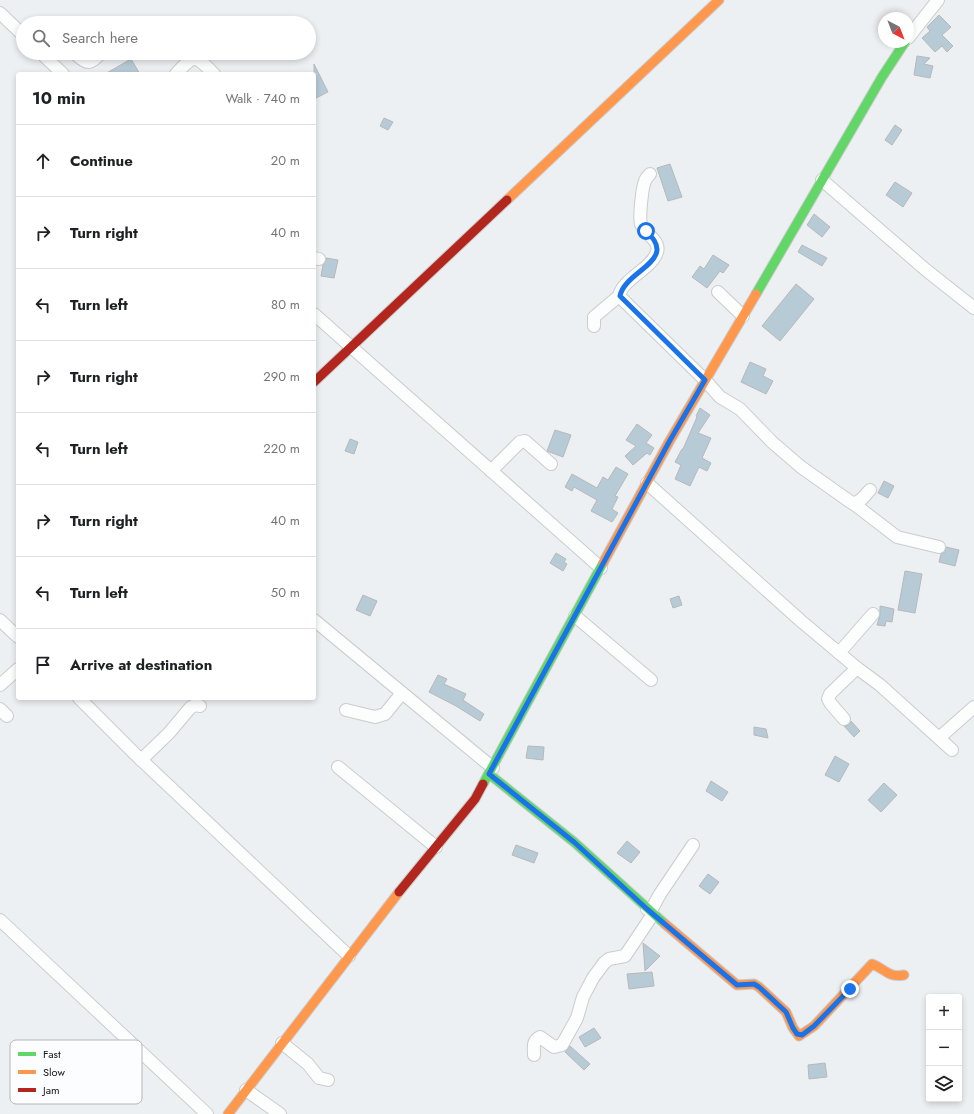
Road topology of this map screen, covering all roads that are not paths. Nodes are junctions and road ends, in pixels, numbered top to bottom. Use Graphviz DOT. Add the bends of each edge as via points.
graph roads {
  1 [pos="719,0"];
  2 [pos="938,0"];
  3 [pos="0,13"];
  4 [pos="16,28"];
  5 [pos="914,30"];
  6 [pos="901,48"];
  7 [pos="50,60"];
  8 [pos="190,60"];
  9 [pos="200,60"];
  10 [pos="61,72"];
  11 [pos="178,72"];
  12 [pos="212,72"];
  13 [pos="650,174"];
  14 [pos="822,180"];
  15 [pos="718,292"];
  16 [pos="620,296"];
  17 [pos="974,308"];
  18 [pos="316,316"];
  19 [pos="743,316"];
  20 [pos="594,326"];
  21 [pos="352,347"];
  22 [pos="316,380"];
  23 [pos="705,380"];
  24 [pos="551,464"];
  25 [pos="491,471"];
  26 [pos="647,484"];
  27 [pos="870,490"];
  28 [pos="854,504"];
  29 [pos="939,547"];
  30 [pos="601,568"];
  31 [pos="873,614"];
  32 [pos="575,616"];
  33 [pos="0,620"];
  34 [pos="316,622"];
  35 [pos="16,635"];
  36 [pos="839,653"];
  37 [pos="857,668"];
  38 [pos="16,671"];
  39 [pos="651,680"];
  40 [pos="0,685"];
  41 [pos="402,693"];
  42 [pos="81,700"];
  43 [pos="200,706"];
  44 [pos="974,707"];
  45 [pos="346,710"];
  46 [pos="844,719"];
  47 [pos="939,738"];
  48 [pos="952,750"];
  49 [pos="142,760"];
  50 [pos="338,767"];
  51 [pos="491,771"];
  52 [pos="693,845"];
  53 [pos="436,847"];
  54 [pos="650,912"];
  55 [pos="0,920"];
  56 [pos="349,956"];
  57 [pos="904,975"];
  58 [pos="128,1040"];
  59 [pos="282,1043"];
  60 [pos="142,1053"];
  61 [pos="534,1055"];
  62 [pos="328,1080"];
  63 [pos="246,1090"];
  64 [pos="207,1114"];
  65 [pos="228,1114"];
  66 [pos="280,1114"];
  1 -- 21 [label="street"];
  2 -- 5 [label="street"];
  3 -- 4 [label="street"];
  6 -- 14 [label="street"];
  7 -- 10 [label="street"];
  8 -- 11 [label="street"];
  9 -- 12 [label="street"];
  13 -- 16 [label="street" via="643,187 640,217 642,225 656,241 658,252 622,289"];
  14 -- 17 [label="street"];
  14 -- 19 [label="street"];
  15 -- 19 [label="street"];
  16 -- 20 [label="street" via="594,316"];
  16 -- 23 [label="street"];
  18 -- 21 [label="street"];
  19 -- 23 [label="street"];
  21 -- 22 [label="street"];
  21 -- 25 [label="street"];
  23 -- 26 [label="street"];
  23 -- 28 [label="street" via="720,397 740,409 801,467"];
  24 -- 25 [label="street" via="525,441 520,442"];
  25 -- 30 [label="street"];
  26 -- 30 [label="street"];
  26 -- 36 [label="street"];
  27 -- 28 [label="street"];
  28 -- 29 [label="street" via="897,537"];
  30 -- 32 [label="street"];
  31 -- 36 [label="street"];
  32 -- 39 [label="street"];
  32 -- 51 [label="street"];
  33 -- 35 [label="street"];
  34 -- 41 [label="street"];
  36 -- 37 [label="street"];
  37 -- 46 [label="street" via="828,699"];
  37 -- 47 [label="street" via="880,685"];
  38 -- 40 [label="street"];
  41 -- 45 [label="street" via="385,714 375,717"];
  41 -- 51 [label="street"];
  42 -- 49 [label="street"];
  43 -- 49 [label="street" via="190,708"];
  44 -- 47 [label="street"];
  47 -- 48 [label="street"];
  49 -- 56 [label="street"];
  50 -- 53 [label="street"];
  51 -- 53 [label="street" via="475,799"];
  51 -- 54 [label="street"];
  52 -- 54 [label="street"];
  53 -- 56 [label="street"];
  54 -- 57 [label="street" via="737,985 754,984 759,987 786,1012 799,1036 814,1026 872,964 889,976"];
  54 -- 61 [label="street" via="625,956 609,959 593,978 583,997 577,1018 562,1046 554,1047 540,1037 535,1039"];
  55 -- 58 [label="street"];
  56 -- 59 [label="street"];
  59 -- 62 [label="street" via="308,1064 319,1078"];
  59 -- 63 [label="street"];
  60 -- 64 [label="street"];
  63 -- 65 [label="street"];
  63 -- 66 [label="street"];
}
